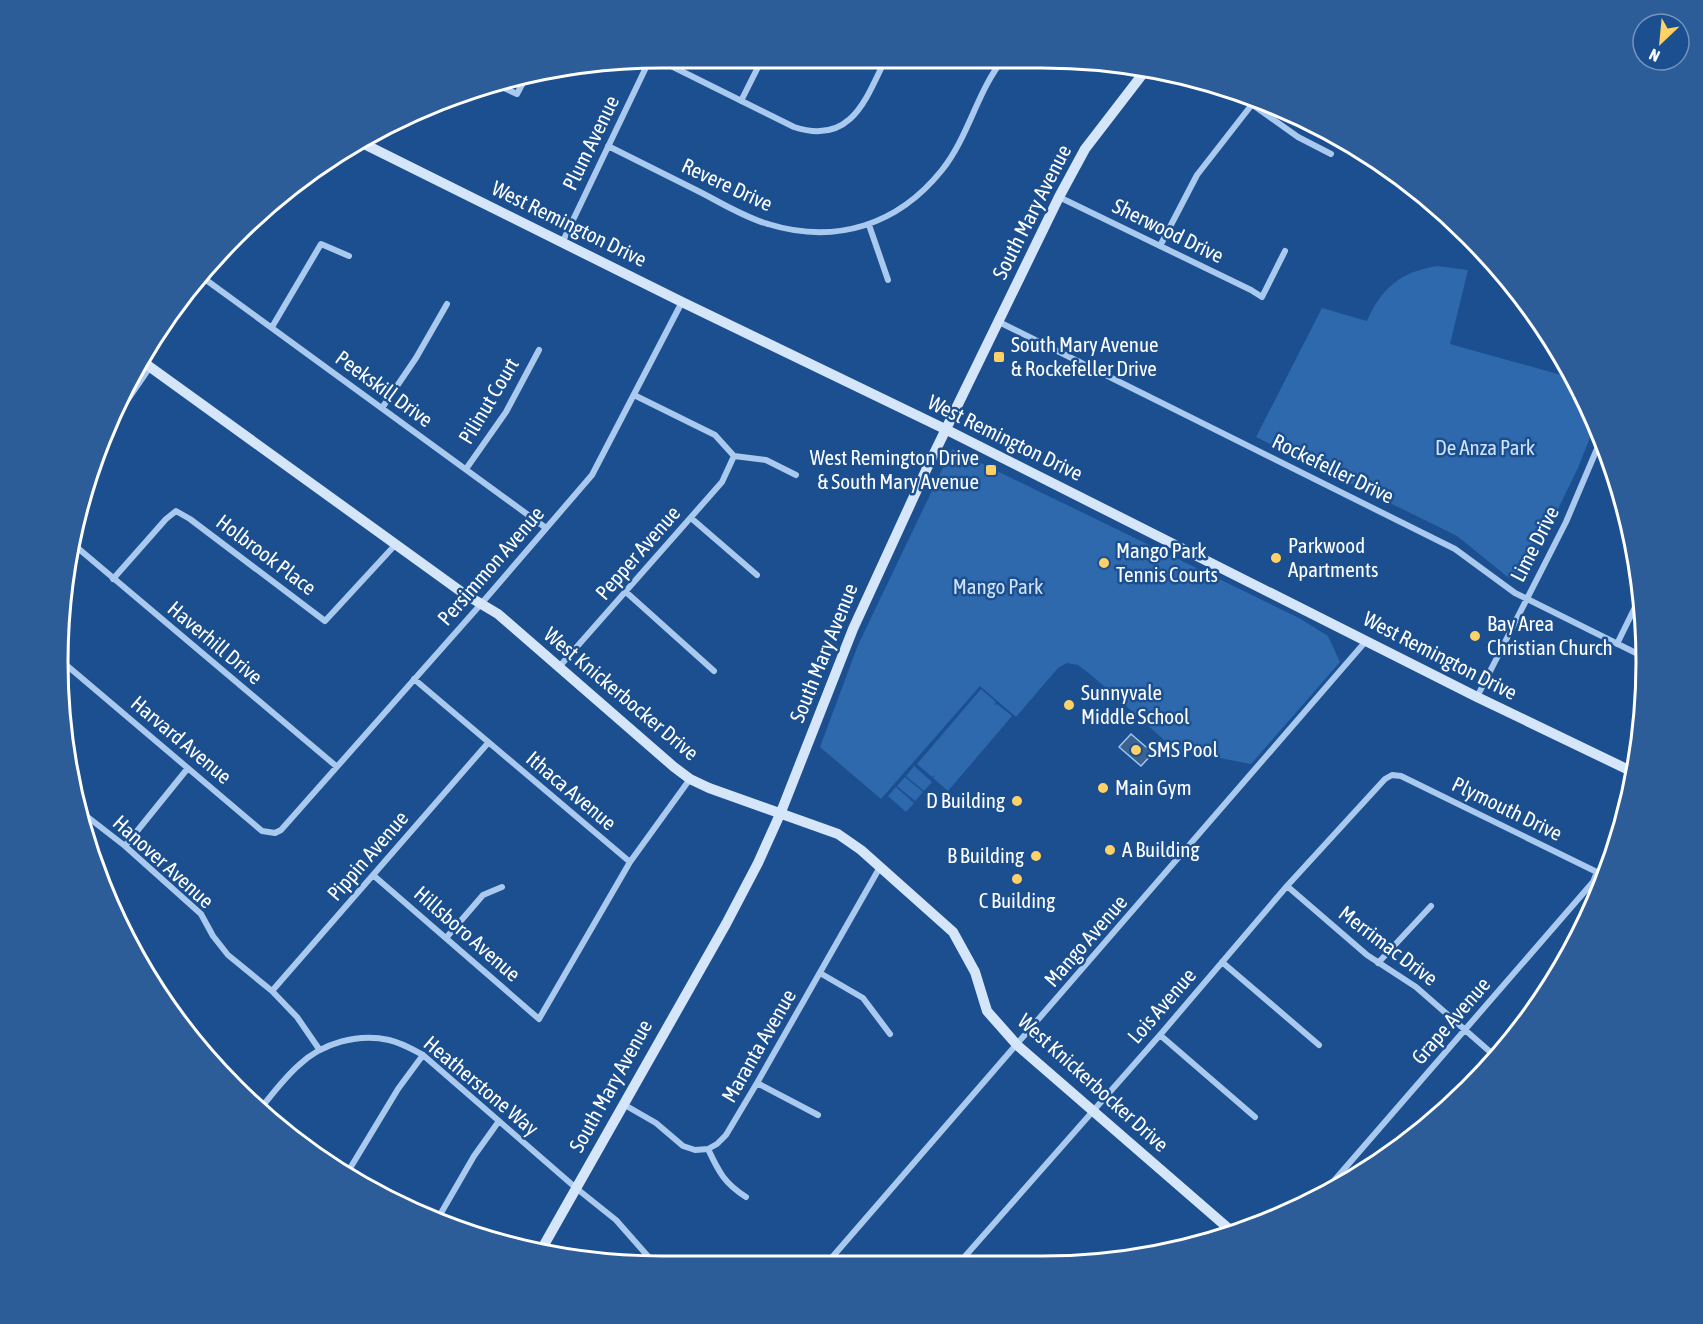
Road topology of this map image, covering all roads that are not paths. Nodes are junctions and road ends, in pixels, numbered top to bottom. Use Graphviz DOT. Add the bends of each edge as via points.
graph roads {
  1 [pos="645,68"];
  2 [pos="675,68"];
  3 [pos="758,68"];
  4 [pos="881,68"];
  5 [pos="999,68"];
  6 [pos="1141,76"];
  7 [pos="522,85"];
  8 [pos="506,89"];
  9 [pos="741,101"];
  10 [pos="1252,106"];
  11 [pos="1259,109"];
  12 [pos="367,146"];
  13 [pos="608,146"];
  14 [pos="1331,154"];
  15 [pos="1059,196"];
  16 [pos="869,225"];
  17 [pos="562,243"];
  18 [pos="1161,246"];
  19 [pos="1285,251"];
  20 [pos="349,256"];
  21 [pos="206,280"];
  22 [pos="888,280"];
  23 [pos="682,302"];
  24 [pos="447,304"];
  25 [pos="999,322"];
  26 [pos="272,327"];
  27 [pos="539,350"];
  28 [pos="147,365"];
  29 [pos="150,367"];
  30 [pos="132,393"];
  31 [pos="634,395"];
  32 [pos="382,408"];
  33 [pos="946,430"];
  34 [pos="1596,451"];
  35 [pos="734,456"];
  36 [pos="466,470"];
  37 [pos="796,475"];
  38 [pos="691,518"];
  39 [pos="546,528"];
  40 [pos="396,544"];
  41 [pos="79,549"];
  42 [pos="757,575"];
  43 [pos="114,579"];
  44 [pos="626,592"];
  45 [pos="1527,599"];
  46 [pos="481,604"];
  47 [pos="1633,612"];
  48 [pos="1367,641"];
  49 [pos="1617,644"];
  50 [pos="1636,653"];
  51 [pos="68,667"];
  52 [pos="559,667"];
  53 [pos="714,671"];
  54 [pos="414,678"];
  55 [pos="1477,697"];
  56 [pos="488,743"];
  57 [pos="336,766"];
  58 [pos="188,768"];
  59 [pos="1626,768"];
  60 [pos="1392,776"];
  61 [pos="690,779"];
  62 [pos="781,812"];
  63 [pos="89,818"];
  64 [pos="286,825"];
  65 [pos="125,846"];
  66 [pos="630,862"];
  67 [pos="880,867"];
  68 [pos="1597,872"];
  69 [pos="373,875"];
  70 [pos="1594,881"];
  71 [pos="1287,886"];
  72 [pos="502,887"];
  73 [pos="1431,906"];
  74 [pos="446,938"];
  75 [pos="1222,962"];
  76 [pos="1378,963"];
  77 [pos="820,973"];
  78 [pos="272,991"];
  79 [pos="1466,1030"];
  80 [pos="890,1034"];
  81 [pos="1160,1035"];
  82 [pos="1017,1045"];
  83 [pos="1319,1045"];
  84 [pos="319,1049"];
  85 [pos="1490,1052"];
  86 [pos="423,1055"];
  87 [pos="757,1083"];
  88 [pos="264,1104"];
  89 [pos="622,1104"];
  90 [pos="1092,1111"];
  91 [pos="818,1115"];
  92 [pos="1255,1118"];
  93 [pos="499,1121"];
  94 [pos="708,1149"];
  95 [pos="350,1168"];
  96 [pos="1337,1178"];
  97 [pos="576,1188"];
  98 [pos="746,1197"];
  99 [pos="440,1213"];
  100 [pos="1226,1227"];
  101 [pos="544,1245"];
  102 [pos="647,1256"];
  103 [pos="833,1256"];
  104 [pos="965,1256"];
  1 -- 13 [label="street, Plum Avenue"];
  2 -- 9 [label="street"];
  3 -- 9 [label="street"];
  4 -- 9 [label="street" via="857,114 830,130 803,130"];
  5 -- 16 [label="street, Revere Drive" via="943,169 916,197"];
  6 -- 15 [label="street, South Mary Avenue" via="1085,149"];
  7 -- 8 [label="street" via="517,94"];
  10 -- 18 [label="street" via="1197,175"];
  11 -- 14 [label="street"];
  12 -- 17 [label="street, West Remington Drive"];
  13 -- 16 [label="street, Revere Drive" via="765,224 816,232"];
  13 -- 17 [label="street, Plum Avenue"];
  15 -- 18 [label="street, Sherwood Drive"];
  15 -- 25 [label="street, South Mary Avenue"];
  16 -- 22 [label="street"];
  17 -- 23 [label="street, West Remington Drive"];
  18 -- 19 [label="street, Sherwood Drive" via="1262,297"];
  20 -- 26 [label="street" via="321,244"];
  21 -- 26 [label="street, Peekskill Drive"];
  23 -- 31 [label="street, Persimmon Avenue"];
  23 -- 33 [label="street, West Remington Drive"];
  24 -- 32 [label="street"];
  25 -- 33 [label="street, South Mary Avenue"];
  25 -- 45 [label="street, Rockefeller Drive" via="1455,549"];
  26 -- 32 [label="street, Peekskill Drive"];
  27 -- 36 [label="street, Pilinut Court" via="506,412"];
  28 -- 29 [label="street, West Knickerbocker Drive"];
  29 -- 30 [label="street"];
  29 -- 40 [label="street, West Knickerbocker Drive"];
  31 -- 35 [label="street" via="715,435"];
  31 -- 39 [label="street, Persimmon Avenue" via="592,475"];
  32 -- 36 [label="street, Peekskill Drive"];
  33 -- 48 [label="street, West Remington Drive"];
  33 -- 62 [label="street, South Mary Avenue" via="853,629"];
  34 -- 45 [label="street, Lime Drive"];
  35 -- 37 [label="street" via="766,460"];
  35 -- 38 [label="street, Pepper Avenue" via="722,482"];
  36 -- 39 [label="street, Peekskill Drive"];
  38 -- 42 [label="street"];
  38 -- 44 [label="street, Pepper Avenue"];
  39 -- 46 [label="street, Persimmon Avenue"];
  40 -- 43 [label="street, Holbrook Place" via="325,621 176,511"];
  40 -- 46 [label="street, West Knickerbocker Drive"];
  41 -- 43 [label="street, Haverhill Drive"];
  43 -- 57 [label="street, Haverhill Drive"];
  44 -- 52 [label="street, Pepper Avenue"];
  44 -- 53 [label="street"];
  45 -- 49 [label="street, Rockefeller Drive"];
  45 -- 55 [label="street, Lime Drive"];
  46 -- 52 [label="street, West Knickerbocker Drive"];
  46 -- 54 [label="street, Persimmon Avenue"];
  47 -- 49 [label="street"];
  48 -- 55 [label="street, West Remington Drive"];
  48 -- 82 [label="street, Mango Avenue"];
  49 -- 50 [label="street, Rockefeller Drive"];
  51 -- 58 [label="street, Harvard Avenue"];
  52 -- 61 [label="street, West Knickerbocker Drive"];
  54 -- 56 [label="street, Ithaca Avenue"];
  54 -- 57 [label="street, Persimmon Avenue"];
  55 -- 59 [label="street, West Remington Drive"];
  56 -- 66 [label="street, Ithaca Avenue"];
  56 -- 69 [label="street, Pippin Avenue"];
  57 -- 64 [label="street, Persimmon Avenue"];
  58 -- 64 [label="street, Harvard Avenue" via="262,831 274,833"];
  58 -- 65 [label="street"];
  60 -- 68 [label="street, Plymouth Drive" via="1401,776"];
  60 -- 71 [label="street, Lois Avenue"];
  61 -- 62 [label="street, West Knickerbocker Drive"];
  61 -- 66 [label="street"];
  62 -- 67 [label="street, West Knickerbocker Drive" via="838,834"];
  62 -- 89 [label="street, South Mary Avenue" via="726,924"];
  63 -- 65 [label="street, Hanover Avenue"];
  65 -- 78 [label="street, Hanover Avenue" via="201,915 228,955"];
  66 -- 74 [label="street, Hillsboro Avenue" via="539,1019"];
  67 -- 77 [label="street, Maranta Avenue"];
  67 -- 82 [label="street, West Knickerbocker Drive" via="953,932 975,972 987,1011"];
  69 -- 74 [label="street, Hillsboro Avenue"];
  69 -- 78 [label="street, Pippin Avenue"];
  70 -- 79 [label="street, Grape Avenue"];
  71 -- 75 [label="street, Lois Avenue"];
  71 -- 76 [label="street, Merrimac Drive"];
  72 -- 74 [label="street" via="483,896"];
  73 -- 76 [label="street"];
  75 -- 81 [label="street, Lois Avenue"];
  75 -- 83 [label="street"];
  76 -- 79 [label="street, Merrimac Drive" via="1416,987"];
  77 -- 80 [label="street" via="863,998"];
  77 -- 87 [label="street, Maranta Avenue"];
  78 -- 84 [label="street, Hanover Avenue" via="297,1017"];
  79 -- 85 [label="street, Merrimac Drive"];
  79 -- 96 [label="street, Grape Avenue"];
  81 -- 90 [label="street, Lois Avenue"];
  81 -- 92 [label="street"];
  82 -- 90 [label="street, West Knickerbocker Drive"];
  82 -- 103 [label="street, Mango Avenue"];
  84 -- 86 [label="street, Heatherstone Way" via="362,1038 381,1038 402,1043"];
  84 -- 88 [label="street" via="299,1064"];
  86 -- 93 [label="street, Heatherstone Way"];
  86 -- 95 [label="street"];
  87 -- 91 [label="street"];
  87 -- 94 [label="street, Maranta Avenue" via="726,1135"];
  89 -- 94 [label="street" via="656,1123 683,1146"];
  89 -- 97 [label="street, South Mary Avenue"];
  90 -- 100 [label="street, West Knickerbocker Drive"];
  90 -- 104 [label="street, Lois Avenue"];
  93 -- 97 [label="street, Heatherstone Way"];
  93 -- 99 [label="street"];
  94 -- 98 [label="street" via="722,1177"];
  97 -- 101 [label="street, South Mary Avenue"];
  97 -- 102 [label="street, Heatherstone Way" via="616,1220"];
}
